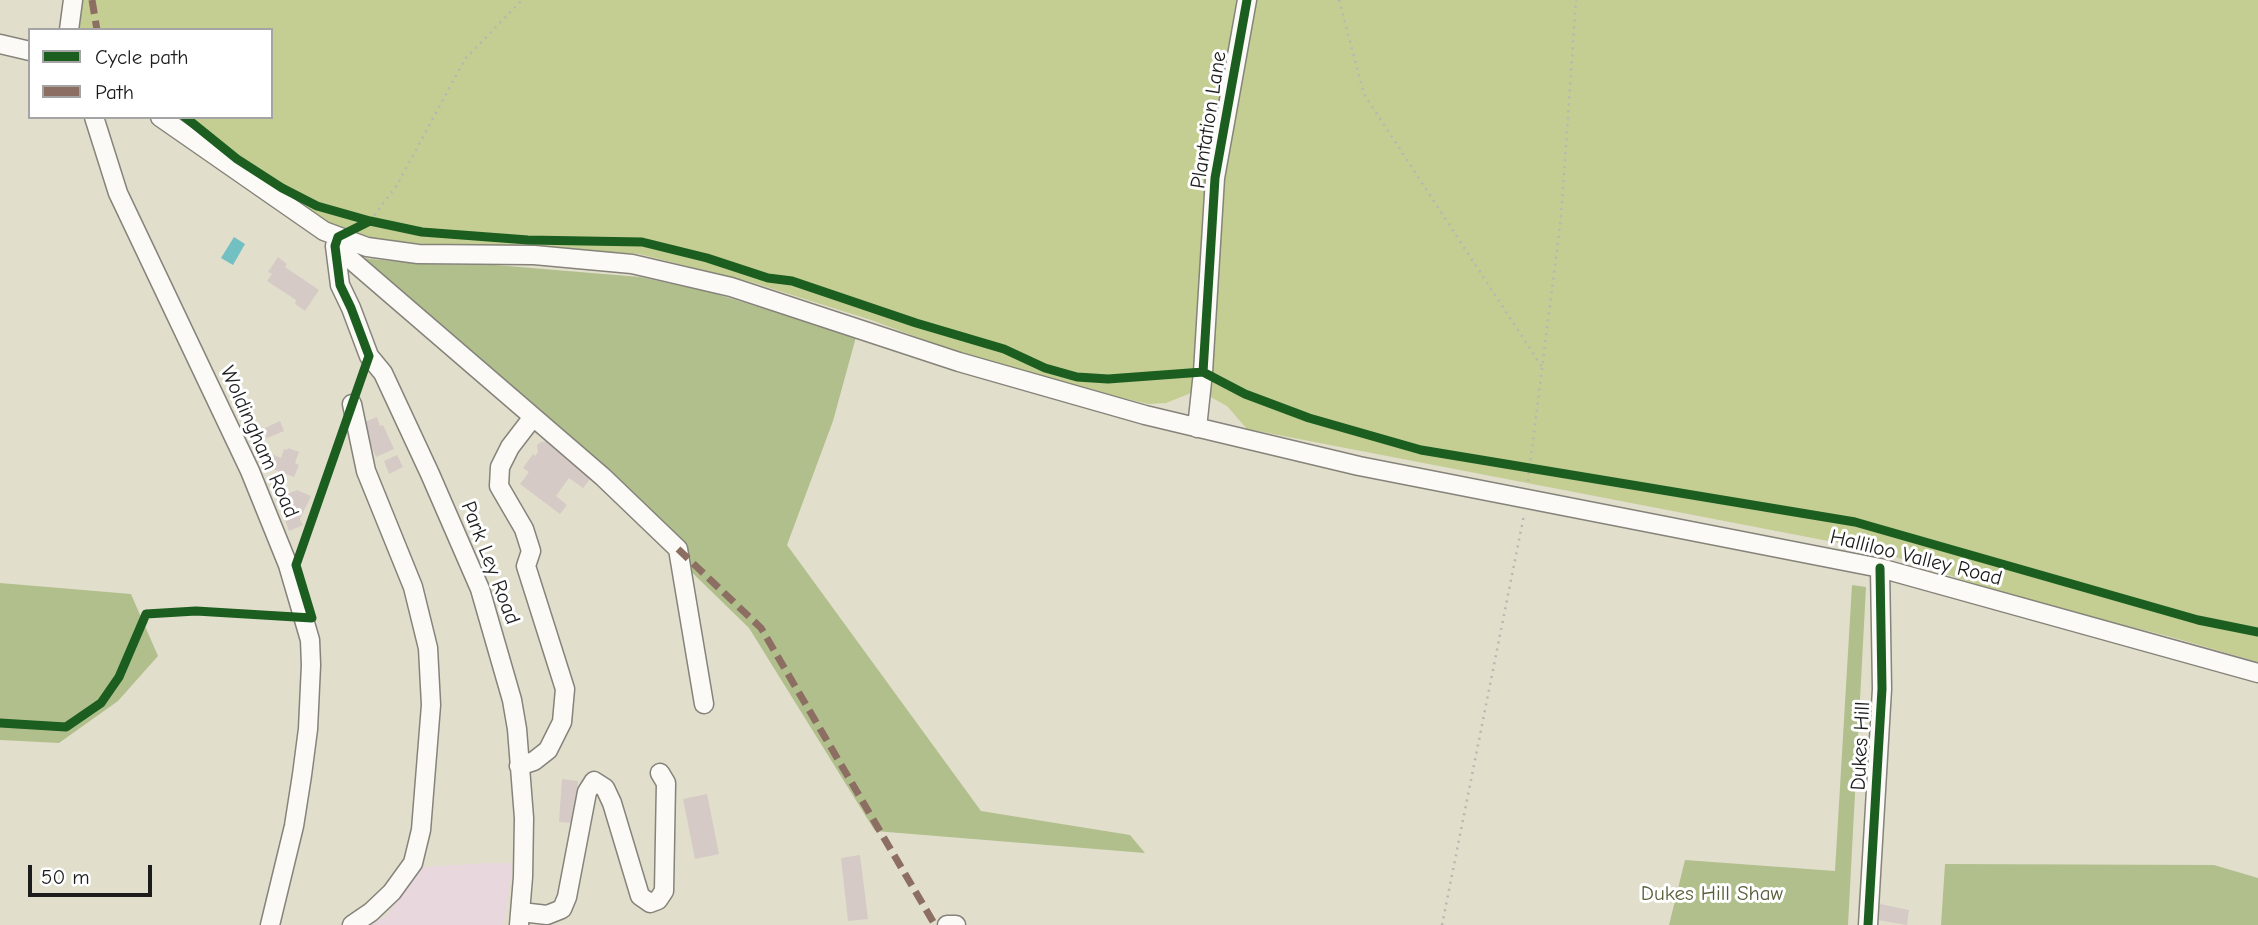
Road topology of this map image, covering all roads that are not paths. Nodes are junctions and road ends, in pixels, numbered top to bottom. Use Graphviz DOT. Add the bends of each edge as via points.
graph roads {
  1 [pos="73,0"];
  2 [pos="1247,0"];
  3 [pos="69,28"];
  4 [pos="0,44"];
  5 [pos="28,51"];
  6 [pos="95,119"];
  7 [pos="163,119"];
  8 [pos="336,242"];
  9 [pos="352,404"];
  10 [pos="533,417"];
  11 [pos="1197,428"];
  12 [pos="1880,568"];
  13 [pos="2258,673"];
  14 [pos="704,704"];
  15 [pos="519,766"];
  16 [pos="660,773"];
  17 [pos="520,919"];
  18 [pos="270,925"];
  19 [pos="352,925"];
  20 [pos="947,925"];
  21 [pos="956,925"];
  22 [pos="1868,925"];
  1 -- 3 [label="street"];
  2 -- 11 [label="street, Plantation Lane" via="1215,178"];
  4 -- 5 [label="street"];
  6 -- 18 [label="street, Woldingham Road" via="118,193 250,471 288,565 310,640 302,775"];
  7 -- 8 [label="street, Halliloo Valley Road"];
  8 -- 10 [label="street"];
  8 -- 11 [label="street, Halliloo Valley Road" via="418,254 534,255 632,264 731,287 958,362"];
  8 -- 15 [label="street, Park Ley Road" via="340,285 369,356 383,373 480,589 512,700"];
  9 -- 19 [label="street" via="366,471 413,587 428,648 431,705 421,830 413,863 392,892"];
  10 -- 14 [label="street" via="678,549"];
  10 -- 15 [label="street" via="500,467 499,486 524,529 531,551 526,566 565,689 562,722 548,750"];
  11 -- 12 [label="street, Halliloo Valley Road" via="1359,466"];
  12 -- 13 [label="street, Halliloo Valley Road"];
  12 -- 22 [label="street, Dukes Hill" via="1882,689"];
  15 -- 17 [label="street, Park Ley Road" via="524,818"];
  16 -- 17 [label="street" via="666,783 664,891 658,900 650,904 640,896 612,803 605,788 594,781 587,792 562,909"];
  20 -- 21 [label="street"];
}
